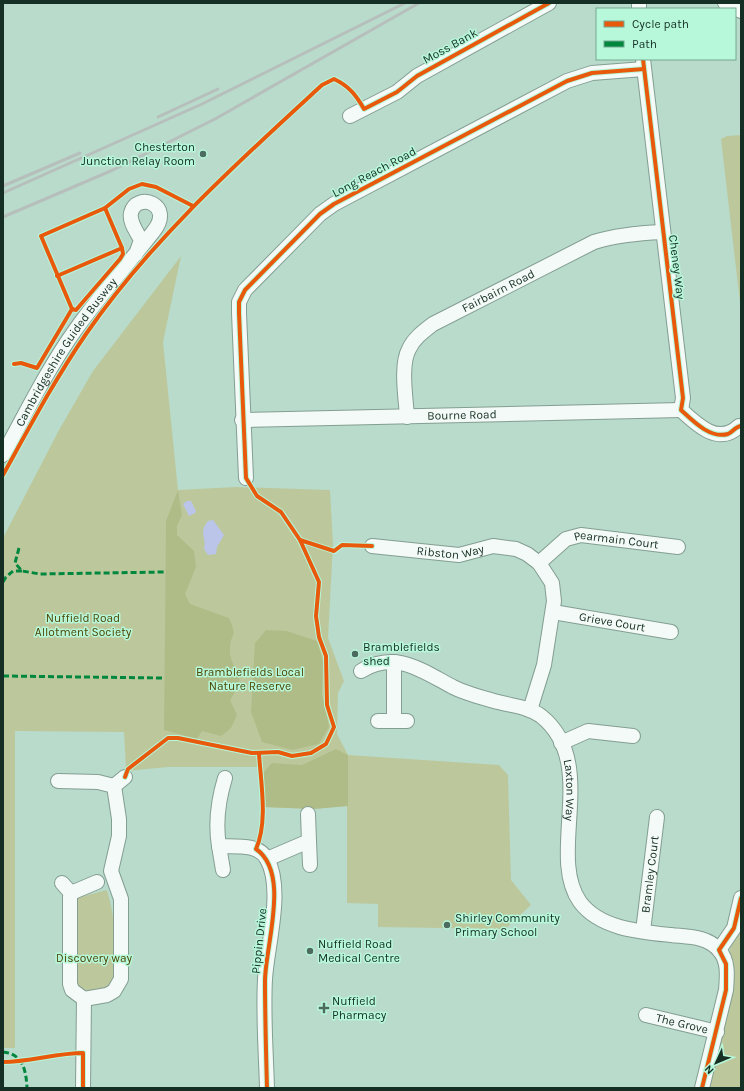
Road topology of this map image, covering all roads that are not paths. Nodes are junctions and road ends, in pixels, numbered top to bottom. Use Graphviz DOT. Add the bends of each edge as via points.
graph roads {
  1 [pos="549,3"];
  2 [pos="725,3"];
  3 [pos="735,8"];
  4 [pos="643,64"];
  5 [pos="350,116"];
  6 [pos="158,226"];
  7 [pos="135,227"];
  8 [pos="662,232"];
  9 [pos="136,254"];
  10 [pos="681,410"];
  11 [pos="407,417"];
  12 [pos="242,420"];
  13 [pos="738,426"];
  14 [pos="3,455"];
  15 [pos="246,478"];
  16 [pos="372,546"];
  17 [pos="678,547"];
  18 [pos="539,563"];
  19 [pos="553,612"];
  20 [pos="671,632"];
  21 [pos="394,662"];
  22 [pos="361,671"];
  23 [pos="530,710"];
  24 [pos="378,721"];
  25 [pos="633,736"];
  26 [pos="561,743"];
  27 [pos="125,777"];
  28 [pos="225,778"];
  29 [pos="58,781"];
  30 [pos="114,786"];
  31 [pos="308,814"];
  32 [pos="658,817"];
  33 [pos="309,841"];
  34 [pos="219,846"];
  35 [pos="267,858"];
  36 [pos="310,866"];
  37 [pos="223,870"];
  38 [pos="97,882"];
  39 [pos="741,898"];
  40 [pos="643,931"];
  41 [pos="719,950"];
  42 [pos="84,999"];
  43 [pos="646,1015"];
  44 [pos="717,1032"];
  45 [pos="82,1088"];
  46 [pos="267,1088"];
  47 [pos="702,1088"];
  1 -- 5 [label="street, Moss Bank" via="417,76 397,92"];
  2 -- 3 [label="street"];
  4 -- 8 [label="street, Cheney Way"];
  4 -- 12 [label="street, Long Reach Road" via="592,73 568,81 334,204 320,214 245,290 239,302"];
  6 -- 7 [label="street" via="151,231 142,232"];
  6 -- 7 [label="street" via="161,218 159,210 153,203 145,201 137,204 132,211 131,220"];
  6 -- 9 [label="street, Cambridgeshire Guided Busway"];
  7 -- 9 [label="street" via="141,240"];
  8 -- 10 [label="street, Cheney Way" via="683,398"];
  8 -- 11 [label="street, Fairbairn Road" via="634,233 594,242 433,324 419,335 409,349 405,363"];
  9 -- 14 [label="street, Cambridgeshire Guided Busway" via="76,329"];
  10 -- 11 [label="street, Bourne Road"];
  10 -- 13 [label="street" via="702,428 716,434 733,432"];
  11 -- 12 [label="street, Bourne Road"];
  12 -- 15 [label="street, Long Reach Road"];
  16 -- 18 [label="street, Ribston Way" via="459,556 494,546 516,549"];
  17 -- 18 [label="street, Pearmain Court" via="581,535 566,539"];
  18 -- 19 [label="street, Ribston Way" via="552,583"];
  19 -- 20 [label="street, Grieve Court"];
  19 -- 23 [label="street, Ribston Way" via="544,664"];
  21 -- 22 [label="street, Laxton Way" via="381,662"];
  21 -- 23 [label="street, Laxton Way" via="409,664 462,692"];
  21 -- 24 [label="street" via="401,721"];
  23 -- 26 [label="street, Laxton Way" via="550,724"];
  25 -- 26 [label="street" via="588,731"];
  26 -- 40 [label="street, Laxton Way" via="570,778 568,862 575,892 586,909 602,920"];
  27 -- 30 [label="street"];
  28 -- 34 [label="street" via="217,814"];
  29 -- 30 [label="street" via="98,782"];
  30 -- 42 [label="street" via="119,836 111,871 121,899 121,979 114,991"];
  31 -- 33 [label="street"];
  32 -- 40 [label="street, Bramley Court"];
  33 -- 35 [label="street"];
  33 -- 36 [label="street"];
  34 -- 35 [label="street" via="252,848"];
  34 -- 37 [label="street"];
  35 -- 46 [label="street, Pippin Drive" via="273,876 274,896 265,979"];
  38 -- 42 [label="street" via="67,888 70,897 70,984 72,990"];
  39 -- 41 [label="street" via="734,928"];
  40 -- 41 [label="street, Laxton Way" via="704,940"];
  41 -- 44 [label="street" via="726,964 727,976"];
  42 -- 45 [label="street"];
  43 -- 44 [label="street, The Grove"];
  44 -- 47 [label="street"];
}
